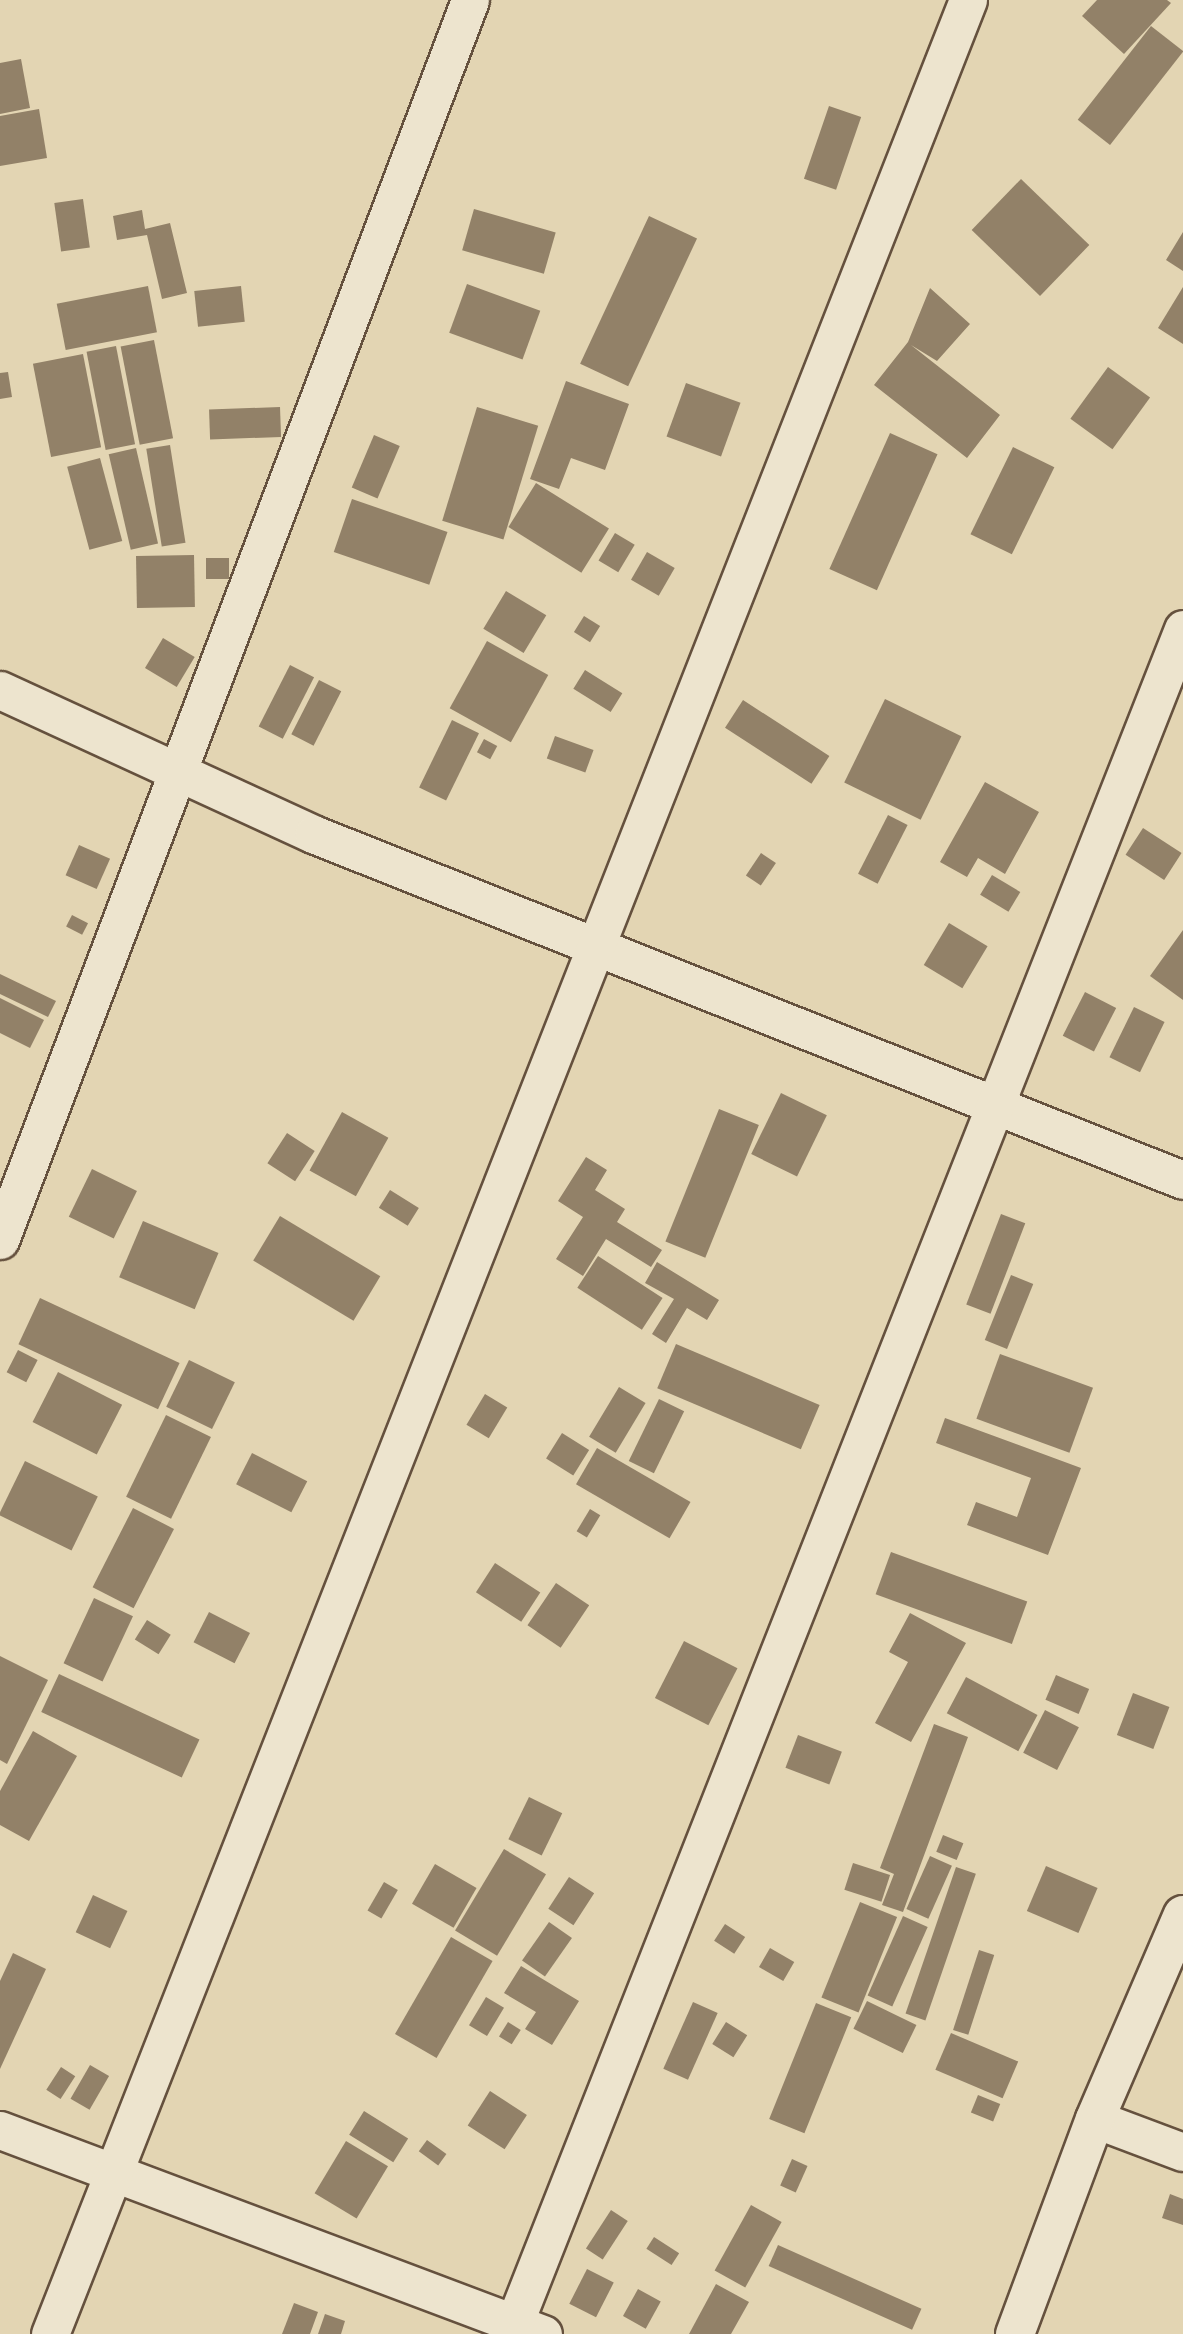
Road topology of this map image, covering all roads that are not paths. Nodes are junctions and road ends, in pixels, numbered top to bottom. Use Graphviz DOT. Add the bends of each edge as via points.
graph roads {
  1 [pos="470,0"];
  2 [pos="968,0"];
  3 [pos="1183,629"];
  4 [pos="0,690"];
  5 [pos="176,772"];
  6 [pos="598,944"];
  7 [pos="993,1105"];
  8 [pos="1183,1180"];
  9 [pos="0,1240"];
  10 [pos="1183,1915"];
  11 [pos="1096,2119"];
  12 [pos="0,2130"];
  13 [pos="1183,2152"];
  14 [pos="111,2175"];
  15 [pos="522,2330"];
  16 [pos="50,2334"];
  17 [pos="1015,2334"];
  1 -- 5 [label="street"];
  2 -- 6 [label="street"];
  3 -- 7 [label="street"];
  4 -- 5 [label="street"];
  5 -- 6 [label="street" via="337,844"];
  5 -- 9 [label="street"];
  6 -- 7 [label="street"];
  6 -- 14 [label="street"];
  7 -- 8 [label="street"];
  7 -- 15 [label="street"];
  10 -- 11 [label="street"];
  11 -- 13 [label="street"];
  11 -- 17 [label="street"];
  12 -- 14 [label="street"];
  14 -- 15 [label="street"];
  14 -- 16 [label="street"];
}
